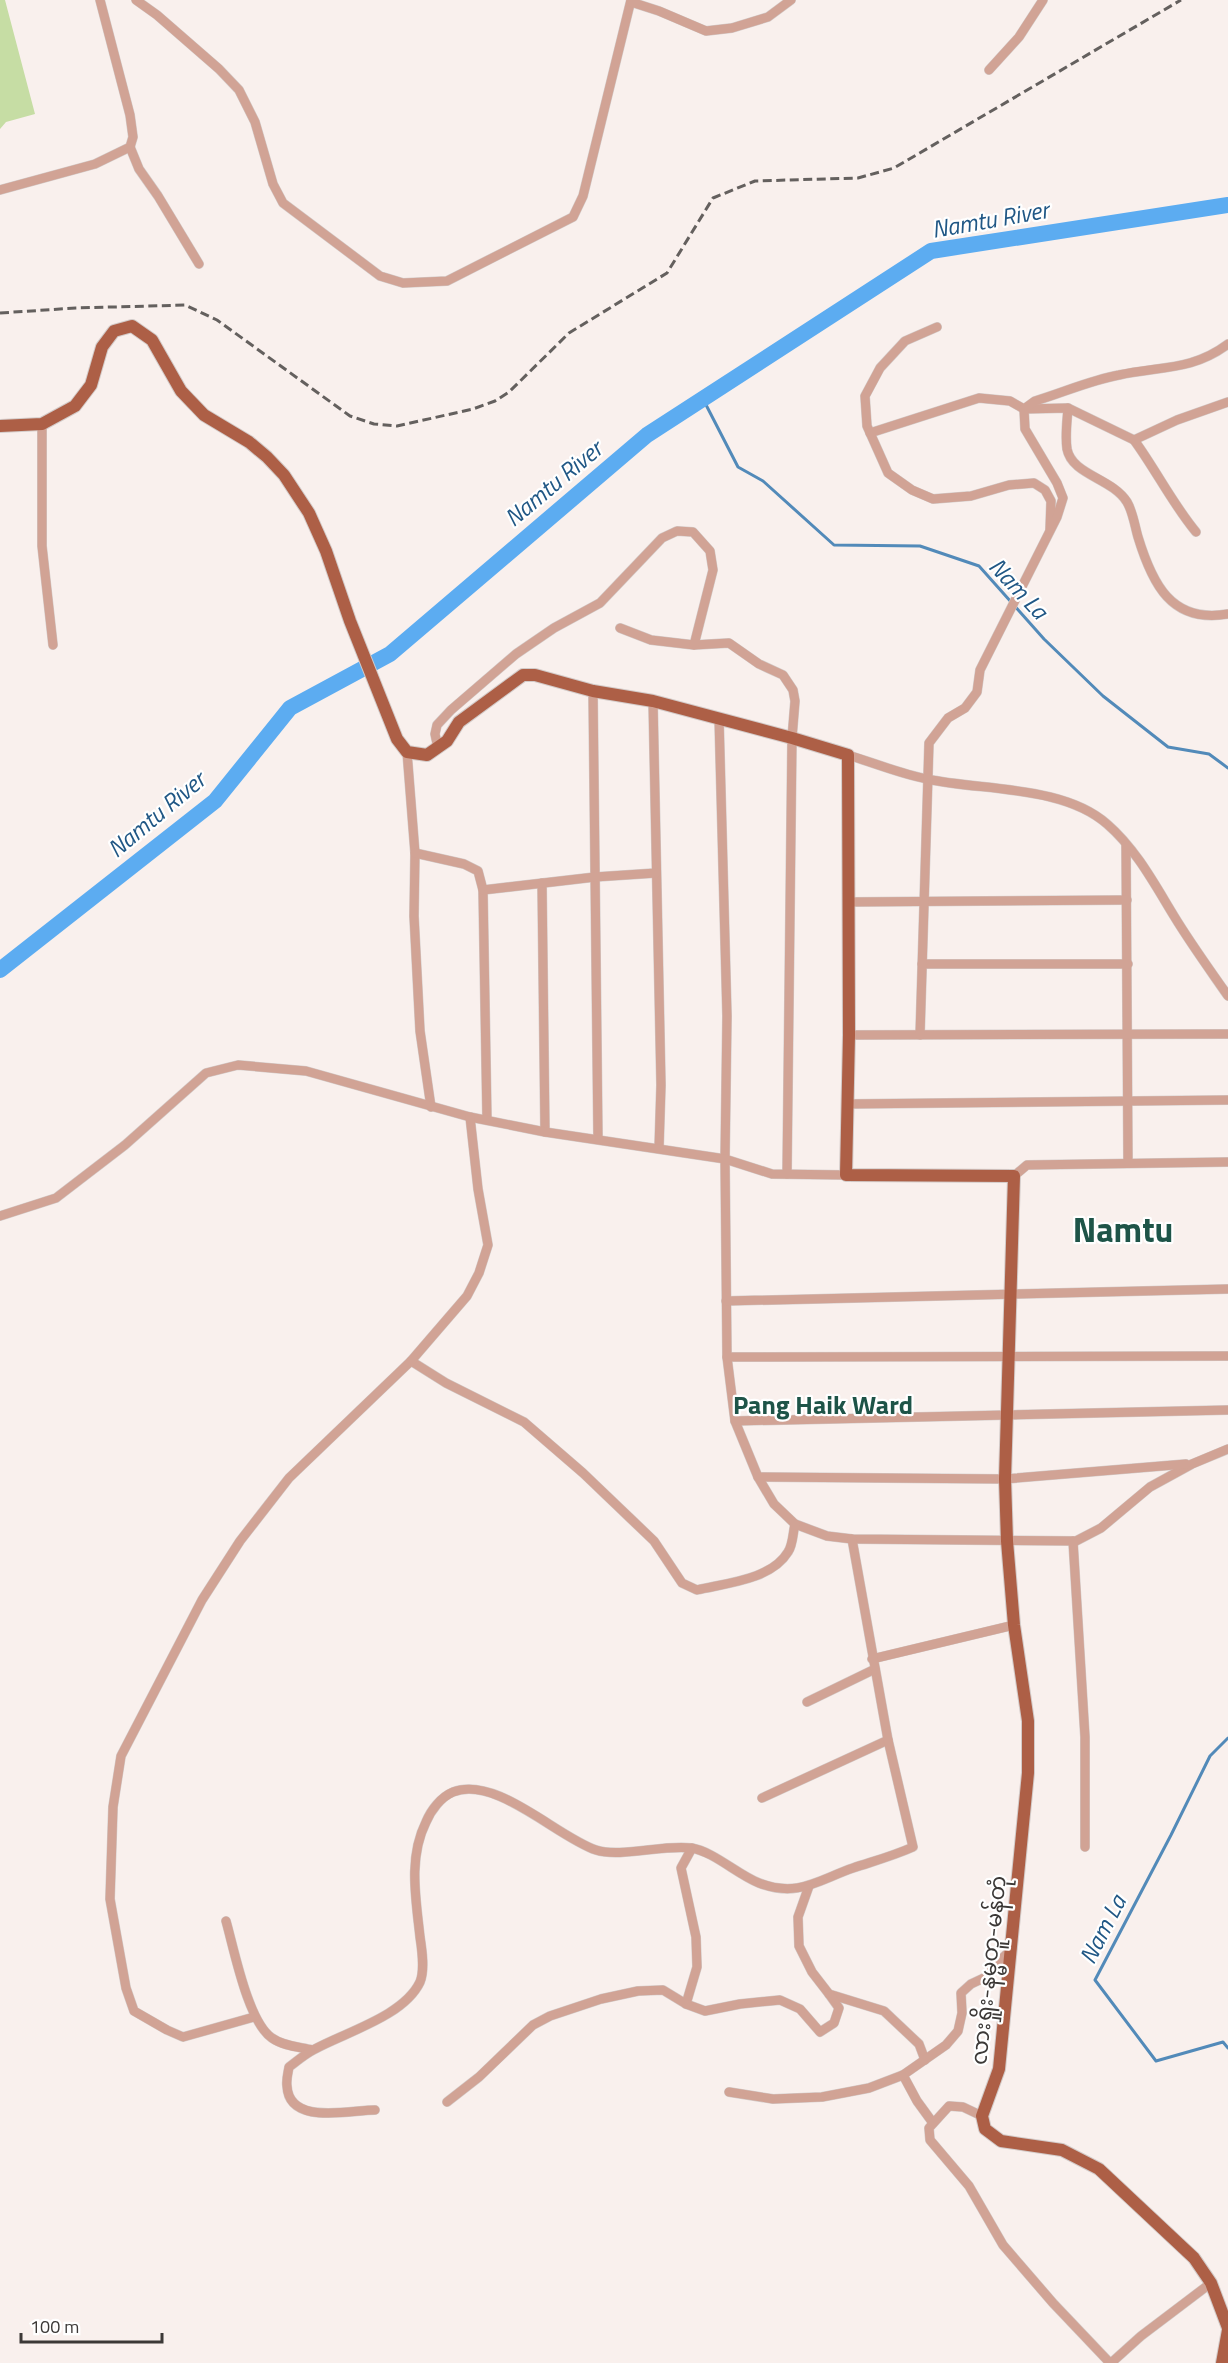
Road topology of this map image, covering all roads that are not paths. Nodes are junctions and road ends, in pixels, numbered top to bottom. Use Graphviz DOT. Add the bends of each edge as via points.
graph roads {
  1 [pos="99,0"];
  2 [pos="136,0"];
  3 [pos="791,0"];
  4 [pos="1043,0"];
  5 [pos="631,1"];
  6 [pos="989,70"];
  7 [pos="130,147"];
  8 [pos="0,190"];
  9 [pos="199,264"];
  10 [pos="937,327"];
  11 [pos="1228,344"];
  12 [pos="1228,402"];
  13 [pos="1068,408"];
  14 [pos="1024,409"];
  15 [pos="42,424"];
  16 [pos="0,426"];
  17 [pos="870,433"];
  18 [pos="1134,440"];
  19 [pos="1049,532"];
  20 [pos="1196,532"];
  21 [pos="1228,614"];
  22 [pos="620,628"];
  23 [pos="53,645"];
  24 [pos="694,645"];
  25 [pos="593,691"];
  26 [pos="653,701"];
  27 [pos="719,718"];
  28 [pos="792,738"];
  29 [pos="438,748"];
  30 [pos="407,752"];
  31 [pos="848,756"];
  32 [pos="927,779"];
  33 [pos="1126,845"];
  34 [pos="415,853"];
  35 [pos="656,873"];
  36 [pos="595,877"];
  37 [pos="542,884"];
  38 [pos="483,890"];
  39 [pos="1127,900"];
  40 [pos="924,901"];
  41 [pos="848,902"];
  42 [pos="922,964"];
  43 [pos="1128,964"];
  44 [pos="1228,996"];
  45 [pos="1128,1034"];
  46 [pos="1228,1034"];
  47 [pos="849,1035"];
  48 [pos="920,1035"];
  49 [pos="1228,1100"];
  50 [pos="1128,1101"];
  51 [pos="847,1104"];
  52 [pos="431,1107"];
  53 [pos="470,1117"];
  54 [pos="487,1120"];
  55 [pos="545,1132"];
  56 [pos="598,1139"];
  57 [pos="659,1148"];
  58 [pos="725,1159"];
  59 [pos="1128,1162"];
  60 [pos="1228,1162"];
  61 [pos="787,1174"];
  62 [pos="846,1175"];
  63 [pos="1014,1176"];
  64 [pos="0,1216"];
  65 [pos="1228,1289"];
  66 [pos="1009,1295"];
  67 [pos="726,1301"];
  68 [pos="727,1356"];
  69 [pos="1008,1356"];
  70 [pos="1228,1356"];
  71 [pos="411,1361"];
  72 [pos="1228,1410"];
  73 [pos="1007,1416"];
  74 [pos="735,1421"];
  75 [pos="1228,1449"];
  76 [pos="1192,1464"];
  77 [pos="758,1477"];
  78 [pos="1005,1479"];
  79 [pos="795,1524"];
  80 [pos="852,1539"];
  81 [pos="1073,1541"];
  82 [pos="1007,1542"];
  83 [pos="1014,1625"];
  84 [pos="872,1659"];
  85 [pos="875,1670"];
  86 [pos="807,1702"];
  87 [pos="888,1740"];
  88 [pos="762,1798"];
  89 [pos="692,1848"];
  90 [pos="1085,1848"];
  91 [pos="809,1886"];
  92 [pos="226,1921"];
  93 [pos="1012,1949"];
  94 [pos="830,1994"];
  95 [pos="686,2004"];
  96 [pos="254,2017"];
  97 [pos="312,2050"];
  98 [pos="925,2060"];
  99 [pos="903,2075"];
  100 [pos="729,2092"];
  101 [pos="447,2102"];
  102 [pos="375,2110"];
  103 [pos="982,2116"];
  104 [pos="933,2123"];
  105 [pos="1211,2283"];
  106 [pos="1228,2329"];
  107 [pos="1110,2363"];
  108 [pos="1222,2363"];
  1 -- 7 [label="street" via="130,115 134,136"];
  2 -- 5 [label="street" via="211,61 239,90 255,122 273,184 283,203 380,276 403,283 447,281 573,217 583,196"];
  3 -- 5 [label="street" via="768,17 706,31"];
  4 -- 6 [label="street" via="1019,37"];
  7 -- 8 [label="street" via="94,164"];
  7 -- 9 [label="street" via="138,169"];
  10 -- 17 [label="street" via="904,341 880,368 865,396"];
  11 -- 14 [label="street" via="1200,361 1172,369 1118,375"];
  12 -- 18 [label="street"];
  13 -- 14 [label="street"];
  13 -- 18 [label="street"];
  13 -- 21 [label="street" via="1068,452 1074,464 1115,487 1128,504 1148,569 1165,597 1199,614"];
  14 -- 17 [label="street" via="1010,401 979,398"];
  14 -- 19 [label="street" via="1025,429 1063,498"];
  15 -- 16 [label="main road"];
  15 -- 23 [label="street" via="42,546"];
  15 -- 30 [label="main road" via="75,406 91,385 102,347 114,331 132,326 152,340 181,391 204,415 249,442 284,475 309,513 397,739"];
  17 -- 19 [label="street" via="888,473 933,499 1034,483 1045,490 1051,501"];
  18 -- 20 [label="street"];
  19 -- 32 [label="street" via="981,670 977,692 965,708 948,718 929,743"];
  22 -- 24 [label="street" via="651,640"];
  24 -- 28 [label="street" via="729,644 783,675 795,701"];
  24 -- 29 [label="street" via="713,570 710,551 693,532 677,531 662,538 600,603 516,654 451,710 437,725"];
  25 -- 26 [label="main road"];
  25 -- 29 [label="main road" via="523,675 459,722"];
  25 -- 36 [label="street"];
  26 -- 27 [label="main road"];
  26 -- 35 [label="street"];
  27 -- 28 [label="main road"];
  27 -- 58 [label="street" via="727,1017"];
  28 -- 31 [label="main road"];
  28 -- 61 [label="street"];
  29 -- 30 [label="main road" via="428,754"];
  30 -- 34 [label="street"];
  31 -- 32 [label="street"];
  31 -- 41 [label="main road"];
  32 -- 33 [label="street" via="1011,789 1083,808 1107,824"];
  32 -- 40 [label="street"];
  33 -- 39 [label="street"];
  33 -- 44 [label="street"];
  34 -- 38 [label="street" via="478,871"];
  34 -- 52 [label="street" via="420,1031"];
  35 -- 36 [label="street"];
  35 -- 57 [label="street"];
  36 -- 37 [label="street"];
  36 -- 56 [label="street"];
  37 -- 38 [label="street"];
  37 -- 55 [label="street"];
  38 -- 54 [label="street"];
  39 -- 40 [label="street"];
  39 -- 43 [label="street"];
  40 -- 41 [label="street"];
  40 -- 42 [label="street"];
  41 -- 47 [label="main road"];
  42 -- 43 [label="street"];
  42 -- 48 [label="street"];
  43 -- 45 [label="street"];
  45 -- 46 [label="street"];
  45 -- 48 [label="street"];
  45 -- 50 [label="street"];
  47 -- 48 [label="street"];
  47 -- 51 [label="main road"];
  49 -- 50 [label="street"];
  50 -- 51 [label="street"];
  50 -- 59 [label="street"];
  51 -- 62 [label="main road"];
  52 -- 53 [label="street"];
  52 -- 64 [label="street" via="306,1071 238,1065 206,1073 125,1145 56,1198"];
  53 -- 54 [label="street"];
  53 -- 71 [label="street" via="488,1245 467,1296"];
  54 -- 55 [label="street"];
  55 -- 56 [label="street"];
  56 -- 57 [label="street"];
  57 -- 58 [label="street"];
  58 -- 61 [label="street" via="772,1174"];
  58 -- 67 [label="street"];
  59 -- 60 [label="street"];
  59 -- 63 [label="street" via="1027,1165"];
  61 -- 62 [label="street"];
  62 -- 63 [label="main road"];
  63 -- 66 [label="main road, လားရှိုး-နမ္မတူ-မန်တုံ"];
  65 -- 66 [label="street"];
  66 -- 67 [label="street"];
  66 -- 69 [label="main road, လားရှိုး-နမ္မတူ-မန်တုံ"];
  67 -- 68 [label="street"];
  68 -- 69 [label="street"];
  68 -- 74 [label="street"];
  69 -- 70 [label="street"];
  69 -- 73 [label="main road, လားရှိုး-နမ္မတူ-မန်တုံ"];
  71 -- 79 [label="street" via="524,1422 654,1541 682,1583 697,1590 760,1574 777,1564 789,1551"];
  71 -- 96 [label="street" via="289,1478 240,1541 202,1600 121,1756 113,1807 110,1899 126,1988 134,2011 183,2037"];
  72 -- 73 [label="street"];
  73 -- 74 [label="street"];
  73 -- 78 [label="main road, လားရှိုး-နမ္မတူ-မန်တုံ"];
  74 -- 77 [label="street"];
  75 -- 76 [label="street"];
  76 -- 78 [label="street"];
  76 -- 81 [label="street" via="1150,1487 1101,1528"];
  77 -- 78 [label="street"];
  77 -- 79 [label="street" via="774,1504"];
  78 -- 82 [label="main road, လားရှိုး-နမ္မတူ-မန်တုံ"];
  79 -- 80 [label="street" via="827,1536"];
  80 -- 82 [label="street"];
  80 -- 84 [label="street"];
  81 -- 82 [label="street"];
  81 -- 90 [label="street" via="1086,1737"];
  82 -- 83 [label="main road, လားရှိုး-နမ္မတူ-မန်တုံ"];
  83 -- 84 [label="street"];
  83 -- 93 [label="main road, လားရှိုး-နမ္မတူ-မန်တုံ" via="1028,1721 1028,1773"];
  84 -- 85 [label="street"];
  85 -- 86 [label="street"];
  85 -- 87 [label="street"];
  87 -- 88 [label="street"];
  87 -- 91 [label="street" via="913,1847"];
  89 -- 91 [label="street" via="757,1882 782,1890"];
  89 -- 95 [label="street" via="681,1868 696,1938 697,1967"];
  89 -- 97 [label="street" via="598,1851 483,1790 453,1792 432,1809 416,1853 420,1981 410,1996 385,2016"];
  91 -- 94 [label="street" via="798,1917 799,1946 812,1972"];
  92 -- 96 [label="street"];
  93 -- 98 [label="street" via="988,1976 961,1993 958,2031"];
  93 -- 103 [label="main road, လားရှိုး-နမ္မတူ-မန်တုံ" via="999,2069"];
  94 -- 95 [label="street" via="839,2008 834,2023 820,2032 800,2009 780,2000 705,2011"];
  94 -- 98 [label="street" via="884,2011 919,2044"];
  95 -- 101 [label="street" via="663,1989 638,1991 550,2016 534,2025"];
  96 -- 97 [label="street" via="269,2037"];
  97 -- 102 [label="street" via="289,2067 286,2088 294,2104 304,2111 333,2114"];
  98 -- 99 [label="street"];
  99 -- 100 [label="street" via="869,2088 822,2097 773,2099"];
  99 -- 104 [label="street"];
  103 -- 104 [label="street" via="949,2106"];
  103 -- 105 [label="main road" via="985,2129 1001,2141 1062,2150 1099,2169 1194,2258"];
  104 -- 107 [label="street" via="929,2128 930,2140 969,2186 1004,2245"];
  105 -- 106 [label="main road"];
  105 -- 107 [label="street"];
  106 -- 108 [label="main road"];
}
